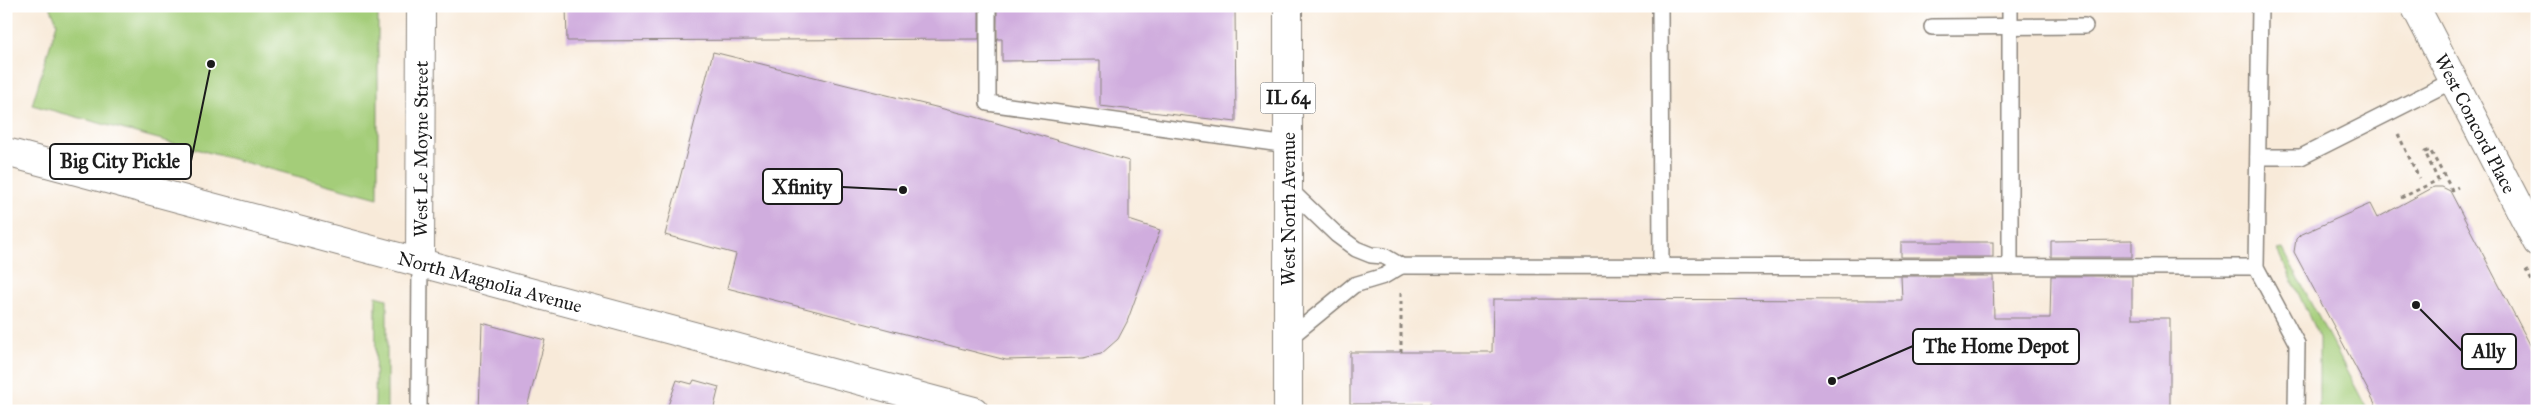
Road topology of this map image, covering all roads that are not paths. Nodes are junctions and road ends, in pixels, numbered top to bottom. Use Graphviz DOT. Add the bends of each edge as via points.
graph roads {
  1 [pos="421,6"];
  2 [pos="988,6"];
  3 [pos="1288,6"];
  4 [pos="1660,6"];
  5 [pos="2010,6"];
  6 [pos="2260,6"];
  7 [pos="2415,6"];
  8 [pos="2085,26"];
  9 [pos="1932,27"];
  10 [pos="2010,27"];
  11 [pos="2454,80"];
  12 [pos="1288,145"];
  13 [pos="6,152"];
  14 [pos="2258,158"];
  15 [pos="1288,189"];
  16 [pos="2537,242"];
  17 [pos="420,262"];
  18 [pos="1401,266"];
  19 [pos="1661,267"];
  20 [pos="2010,267"];
  21 [pos="2256,267"];
  22 [pos="1288,339"];
  23 [pos="419,411"];
  24 [pos="974,411"];
  25 [pos="1288,411"];
  26 [pos="2296,411"];
  1 -- 17 [label="street, West Le Moyne Street"];
  2 -- 12 [label="lane" via="988,103"];
  3 -- 12 [label="street, West North Avenue / IL 64"];
  4 -- 19 [label="lane"];
  5 -- 10 [label="lane"];
  6 -- 14 [label="lane"];
  7 -- 11 [label="street, West Concord Place"];
  8 -- 10 [label="lane"];
  9 -- 10 [label="lane"];
  10 -- 20 [label="lane"];
  11 -- 14 [label="lane" via="2301,157"];
  11 -- 16 [label="street, West Concord Place"];
  12 -- 15 [label="street, West North Avenue / IL 64"];
  13 -- 17 [label="street, North Magnolia Avenue"];
  14 -- 21 [label="lane"];
  15 -- 18 [label="lane" via="1356,249 1384,256"];
  15 -- 22 [label="street, West North Avenue / IL 64"];
  17 -- 23 [label="lane, West Le Moyne Street"];
  17 -- 24 [label="street, North Magnolia Avenue"];
  18 -- 19 [label="lane"];
  18 -- 22 [label="lane" via="1384,276 1354,285"];
  19 -- 20 [label="lane"];
  20 -- 21 [label="lane"];
  21 -- 26 [label="lane" via="2297,344"];
  22 -- 25 [label="street, West North Avenue / IL 64"];
}
